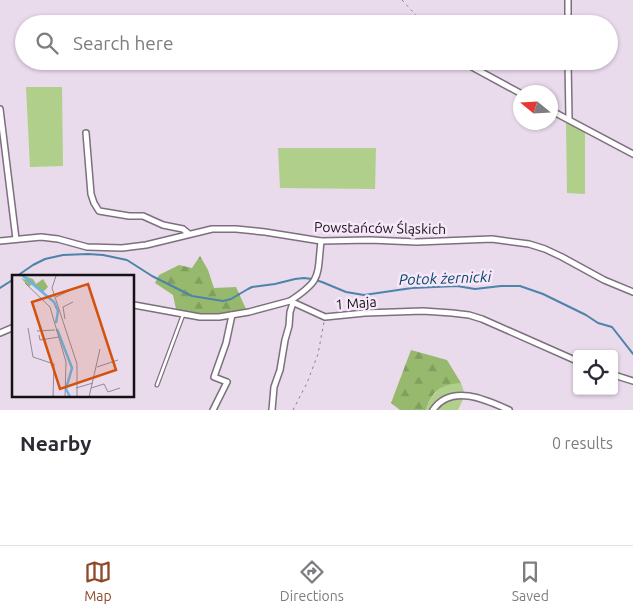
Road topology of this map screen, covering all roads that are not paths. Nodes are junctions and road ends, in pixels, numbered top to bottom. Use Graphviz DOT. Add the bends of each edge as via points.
graph roads {
  1 [pos="568,0"];
  2 [pos="568,15"];
  3 [pos="478,70"];
  4 [pos="568,70"];
  5 [pos="513,89"];
  6 [pos="0,109"];
  7 [pos="558,114"];
  8 [pos="569,119"];
  9 [pos="86,133"];
  10 [pos="633,154"];
  11 [pos="189,234"];
  12 [pos="16,239"];
  13 [pos="0,241"];
  14 [pos="321,242"];
  15 [pos="633,292"];
  16 [pos="291,302"];
  17 [pos="135,305"];
  18 [pos="183,315"];
  19 [pos="232,316"];
  20 [pos="12,328"];
  21 [pos="0,333"];
  22 [pos="573,358"];
  23 [pos="618,375"];
  24 [pos="633,381"];
  25 [pos="157,385"];
  26 [pos="213,410"];
  27 [pos="272,410"];
  28 [pos="433,410"];
  29 [pos="510,410"];
  1 -- 2 [label="street"];
  3 -- 5 [label="street"];
  4 -- 8 [label="street"];
  6 -- 12 [label="street"];
  7 -- 8 [label="street"];
  8 -- 10 [label="street"];
  9 -- 11 [label="street" via="91,194 99,211 143,216"];
  11 -- 12 [label="street, Powstańców Śląskich" via="122,248 87,247 41,236"];
  11 -- 14 [label="street, Powstańców Śląskich" via="212,229 236,229"];
  12 -- 13 [label="street, Powstańców Śląskich"];
  14 -- 15 [label="street, Powstańców Śląskich" via="492,239 530,244"];
  14 -- 16 [label="street" via="316,279"];
  16 -- 19 [label="street"];
  16 -- 22 [label="street, 1 Maja" via="325,317 422,311 469,315"];
  16 -- 27 [label="street"];
  17 -- 18 [label="street"];
  18 -- 19 [label="street" via="200,318"];
  18 -- 25 [label="lane"];
  19 -- 26 [label="street" via="214,376 228,382"];
  20 -- 21 [label="street"];
  23 -- 24 [label="street"];
  28 -- 29 [label="street" via="448,398 465,395"];
}
